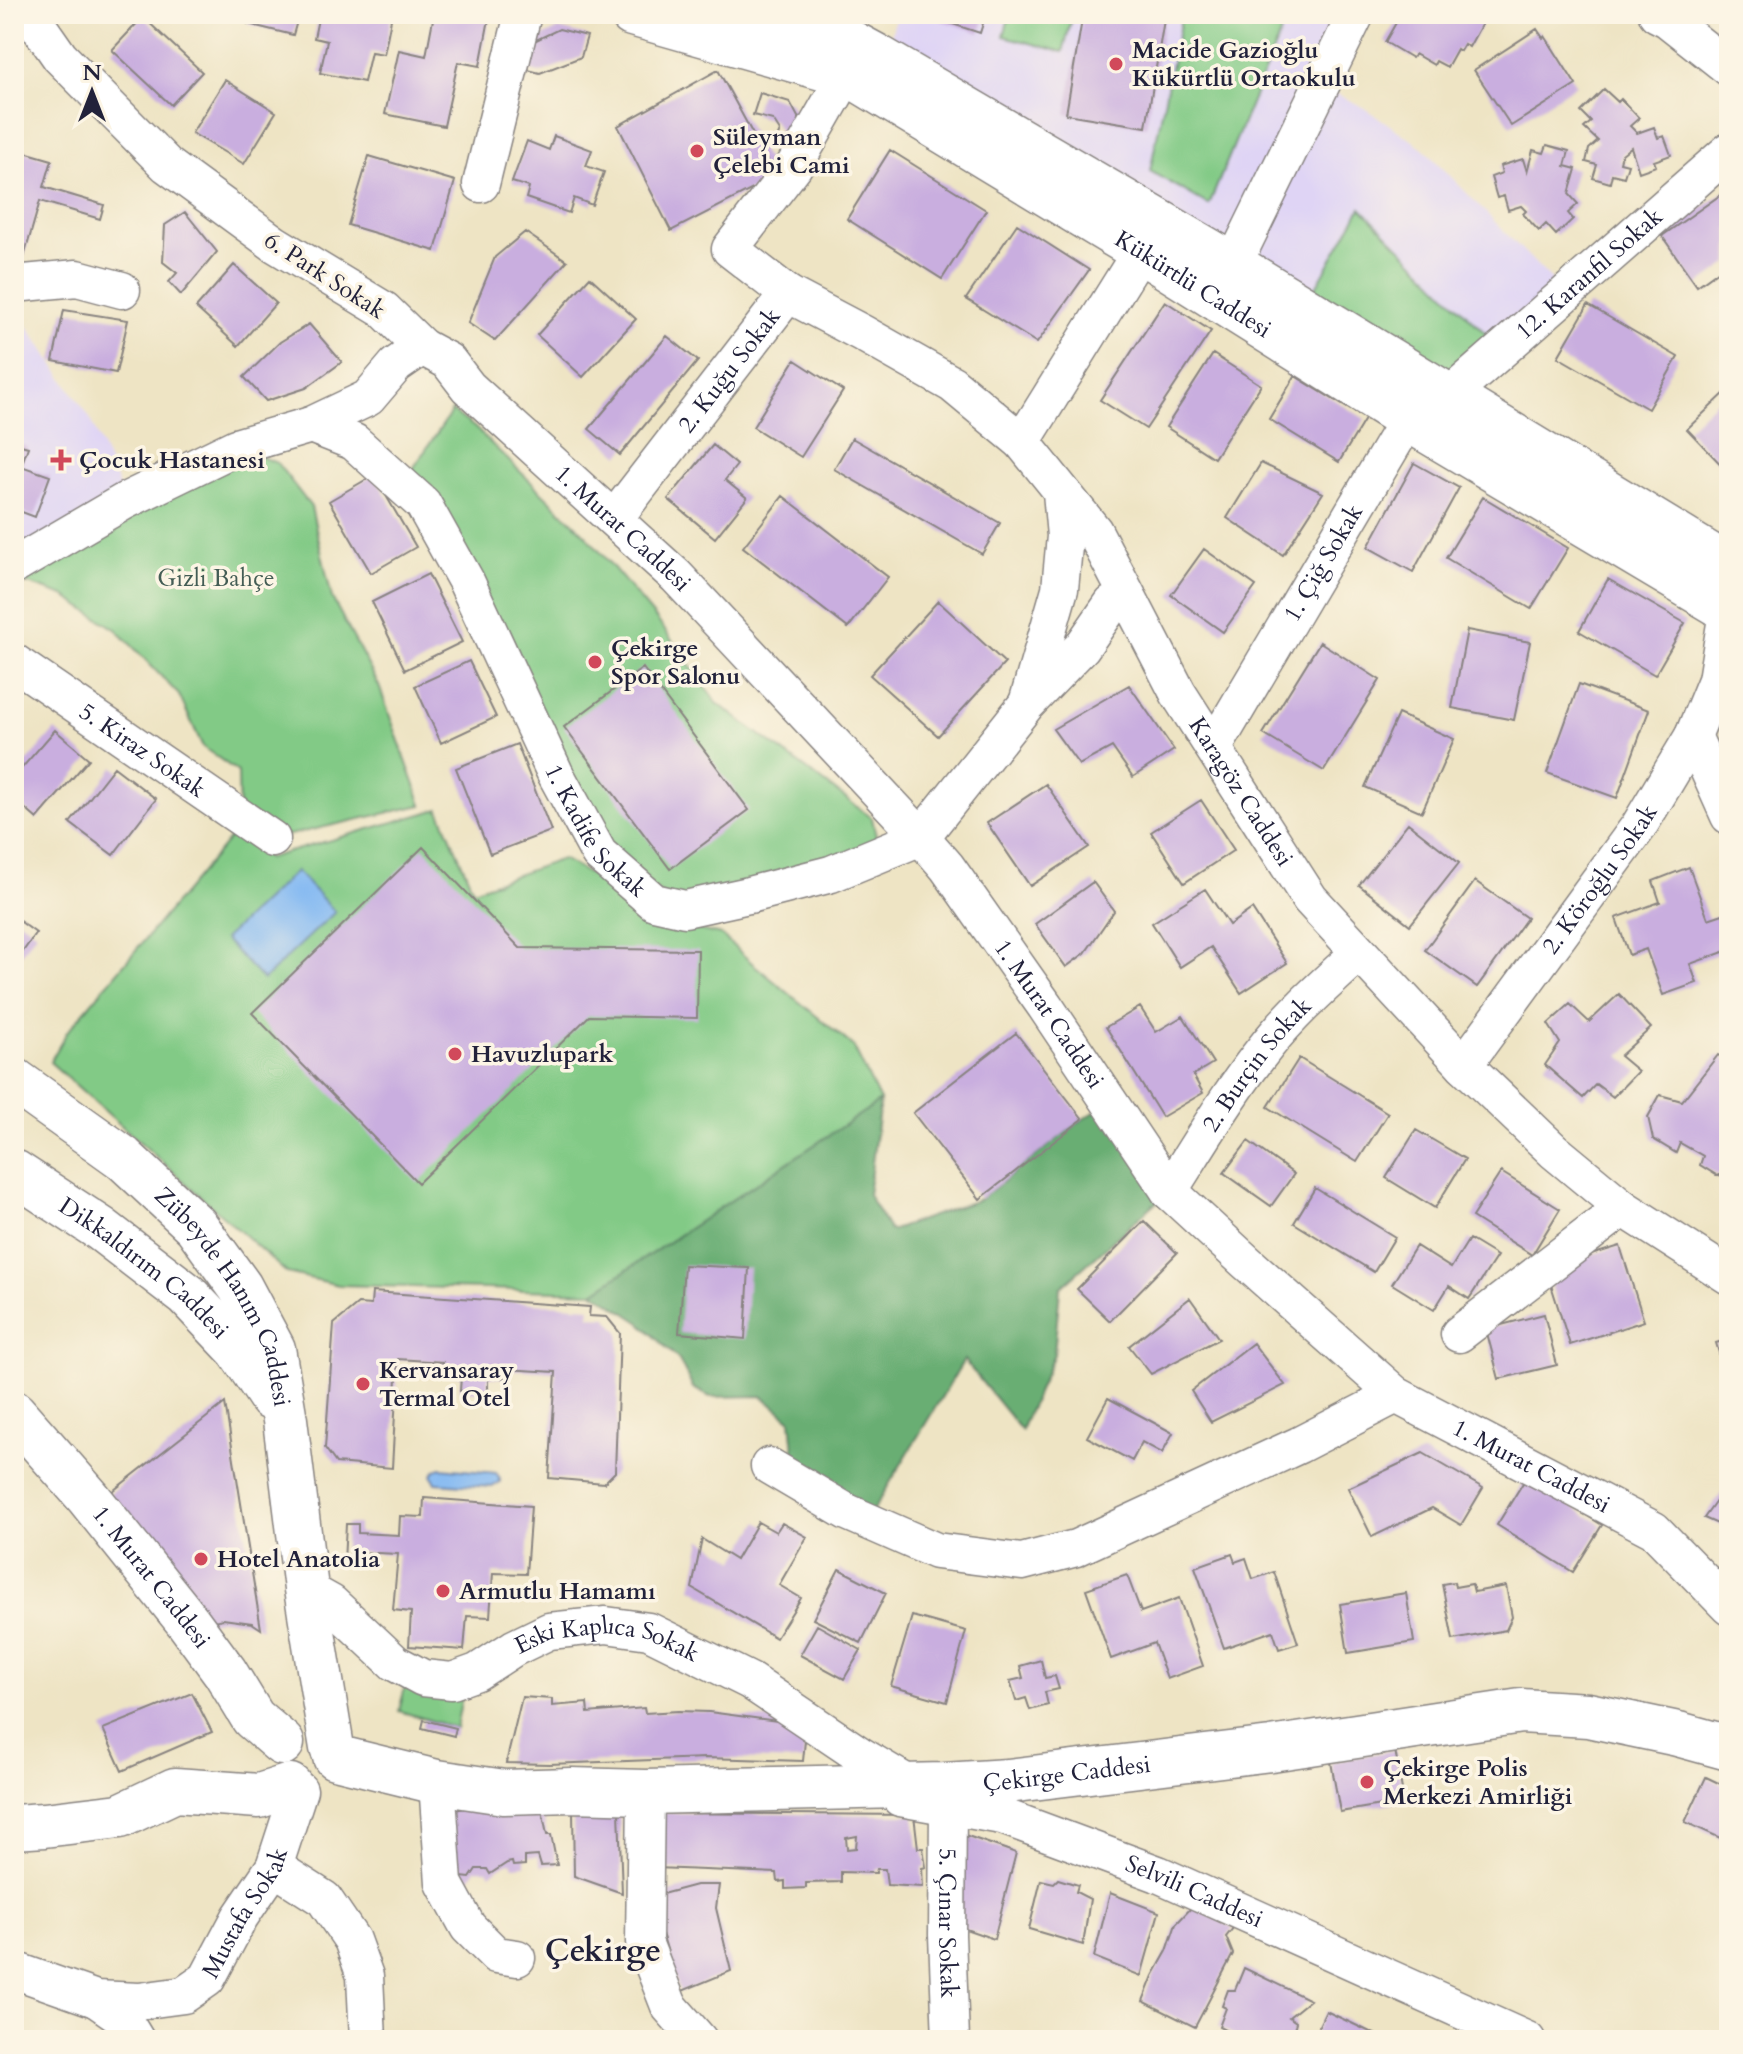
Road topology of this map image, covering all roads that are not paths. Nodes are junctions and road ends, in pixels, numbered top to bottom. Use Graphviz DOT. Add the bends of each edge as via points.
graph roads {
  1 [pos="30,14"];
  2 [pos="523,14"];
  3 [pos="632,14"];
  4 [pos="757,14"];
  5 [pos="1356,14"];
  6 [pos="1657,14"];
  7 [pos="1729,68"];
  8 [pos="846,75"];
  9 [pos="1729,151"];
  10 [pos="481,184"];
  11 [pos="1141,251"];
  12 [pos="1233,265"];
  13 [pos="14,284"];
  14 [pos="122,290"];
  15 [pos="788,294"];
  16 [pos="422,347"];
  17 [pos="1449,396"];
  18 [pos="1408,419"];
  19 [pos="311,425"];
  20 [pos="1022,442"];
  21 [pos="1061,492"];
  22 [pos="614,519"];
  23 [pos="14,566"];
  24 [pos="1114,582"];
  25 [pos="1060,583"];
  26 [pos="1728,596"];
  27 [pos="1153,644"];
  28 [pos="1082,647"];
  29 [pos="14,662"];
  30 [pos="1722,672"];
  31 [pos="1026,705"];
  32 [pos="1693,736"];
  33 [pos="1214,747"];
  34 [pos="1729,816"];
  35 [pos="921,837"];
  36 [pos="272,839"];
  37 [pos="1359,953"];
  38 [pos="1464,1065"];
  39 [pos="14,1080"];
  40 [pos="14,1172"];
  41 [pos="1169,1191"];
  42 [pos="1623,1208"];
  43 [pos="1729,1276"];
  44 [pos="1459,1334"];
  45 [pos="1396,1395"];
  46 [pos="14,1413"];
  47 [pos="285,1420"];
  48 [pos="769,1466"];
  49 [pos="306,1589"];
  50 [pos="1729,1607"];
  51 [pos="1729,1748"];
  52 [pos="308,1763"];
  53 [pos="418,1777"];
  54 [pos="646,1792"];
  55 [pos="930,1796"];
  56 [pos="14,1827"];
  57 [pos="274,1867"];
  58 [pos="517,1958"];
  59 [pos="14,1970"];
  60 [pos="96,1999"];
  61 [pos="136,2040"];
  62 [pos="368,2040"];
  63 [pos="699,2040"];
  64 [pos="951,2040"];
  65 [pos="1527,2040"];
  1 -- 16 [label="street, 6. Park Sokak" via="60,57 167,165 275,244 384,310"];
  2 -- 10 [label="street"];
  3 -- 8 [label="main road, Kükürtlü Caddesi"];
  4 -- 12 [label="main road, Kükürtlü Caddesi" via="841,37"];
  5 -- 12 [label="street"];
  6 -- 7 [label="street"];
  8 -- 11 [label="main road, Kükürtlü Caddesi"];
  8 -- 15 [label="street, 2. Kuğu Sokak" via="794,166 730,249"];
  9 -- 17 [label="street, 12. Karanfil Sokak"];
  11 -- 18 [label="main road, Kükürtlü Caddesi"];
  11 -- 20 [label="street"];
  12 -- 17 [label="main road, Kükürtlü Caddesi"];
  13 -- 14 [label="street" via="77,278"];
  15 -- 20 [label="street, Karagöz Caddesi" via="952,384"];
  15 -- 22 [label="street, 2. Kuğu Sokak"];
  16 -- 19 [label="street" via="396,365 368,398"];
  16 -- 22 [label="street, 1. Murat Caddesi" via="448,361 468,387"];
  17 -- 18 [label="street"];
  17 -- 26 [label="main road, Kükürtlü Caddesi"];
  18 -- 26 [label="main road, Kükürtlü Caddesi"];
  18 -- 33 [label="street, 1. Çiğ Sokak"];
  19 -- 23 [label="street" via="236,447 125,501"];
  19 -- 35 [label="street, 1. Kadife Sokak" via="354,442 423,504 599,854 654,902 685,909 749,895 831,874"];
  20 -- 21 [label="street, Karagöz Caddesi"];
  21 -- 24 [label="street, Karagöz Caddesi" via="1094,531"];
  21 -- 25 [label="street" via="1065,536"];
  22 -- 35 [label="street, 1. Murat Caddesi" via="676,576"];
  24 -- 25 [label="street" via="1098,556 1088,555 1070,562"];
  24 -- 25 [label="street" via="1105,610 1086,615 1068,606"];
  24 -- 27 [label="street, Karagöz Caddesi"];
  24 -- 28 [label="street"];
  25 -- 31 [label="street"];
  26 -- 30 [label="street, 2. Köroğlu Sokak"];
  27 -- 28 [label="street" via="1129,628 1117,627"];
  27 -- 33 [label="street, Karagöz Caddesi"];
  28 -- 31 [label="street"];
  29 -- 36 [label="street, 5. Kiraz Sokak"];
  30 -- 32 [label="street, 2. Köroğlu Sokak"];
  31 -- 35 [label="street"];
  32 -- 34 [label="street"];
  32 -- 38 [label="street, 2. Köroğlu Sokak" via="1639,826"];
  33 -- 37 [label="street, Karagöz Caddesi" via="1310,899"];
  35 -- 41 [label="street, 1. Murat Caddesi" via="1040,998"];
  37 -- 38 [label="street, Karagöz Caddesi"];
  37 -- 41 [label="street, 2. Burçin Sokak" via="1269,1042"];
  38 -- 42 [label="street, Karagöz Caddesi"];
  39 -- 47 [label="main road, Zübeyde Hanım Caddesi" via="123,1158 196,1226 240,1287 273,1349"];
  40 -- 47 [label="main road, Dikkaldırım Caddesi" via="187,1295 239,1350"];
  41 -- 45 [label="street, 1. Murat Caddesi"];
  42 -- 43 [label="street, Karagöz Caddesi"];
  42 -- 44 [label="street"];
  45 -- 48 [label="street" via="1076,1548 1022,1562 936,1551 847,1512"];
  45 -- 50 [label="street, 1. Murat Caddesi" via="1654,1530"];
  46 -- 52 [label="main road, 1. Murat Caddesi" via="189,1623 253,1718"];
  47 -- 49 [label="main road, Zübeyde Hanım Caddesi"];
  49 -- 52 [label="main road, Zübeyde Hanım Caddesi"];
  49 -- 55 [label="street, Eski Kaplıca Sokak" via="331,1603 395,1663 423,1678 452,1681 477,1672 549,1631 606,1625 649,1631 750,1681"];
  51 -- 55 [label="main road, Çekirge Caddesi" via="1588,1715 1521,1711"];
  52 -- 53 [label="main road, Çekirge Caddesi"];
  52 -- 56 [label="main road" via="259,1796 175,1790 120,1816"];
  52 -- 57 [label="street, Mustafa Sokak"];
  53 -- 54 [label="main road, Çekirge Caddesi" via="504,1792"];
  53 -- 58 [label="street" via="444,1883 468,1927 496,1955"];
  54 -- 55 [label="main road, Çekirge Caddesi" via="847,1788"];
  54 -- 63 [label="street" via="644,1942 669,2006"];
  55 -- 64 [label="street, 5. Çınar Sokak" via="947,1935"];
  55 -- 65 [label="street, Selvili Caddesi" via="1002,1816 1158,1874"];
  57 -- 60 [label="street, Mustafa Sokak" via="207,1979 184,1995"];
  57 -- 62 [label="street" via="324,1899 352,1940 365,1976"];
  59 -- 60 [label="street, Mustafa Sokak"];
  60 -- 61 [label="street" via="122,2017"];
}
